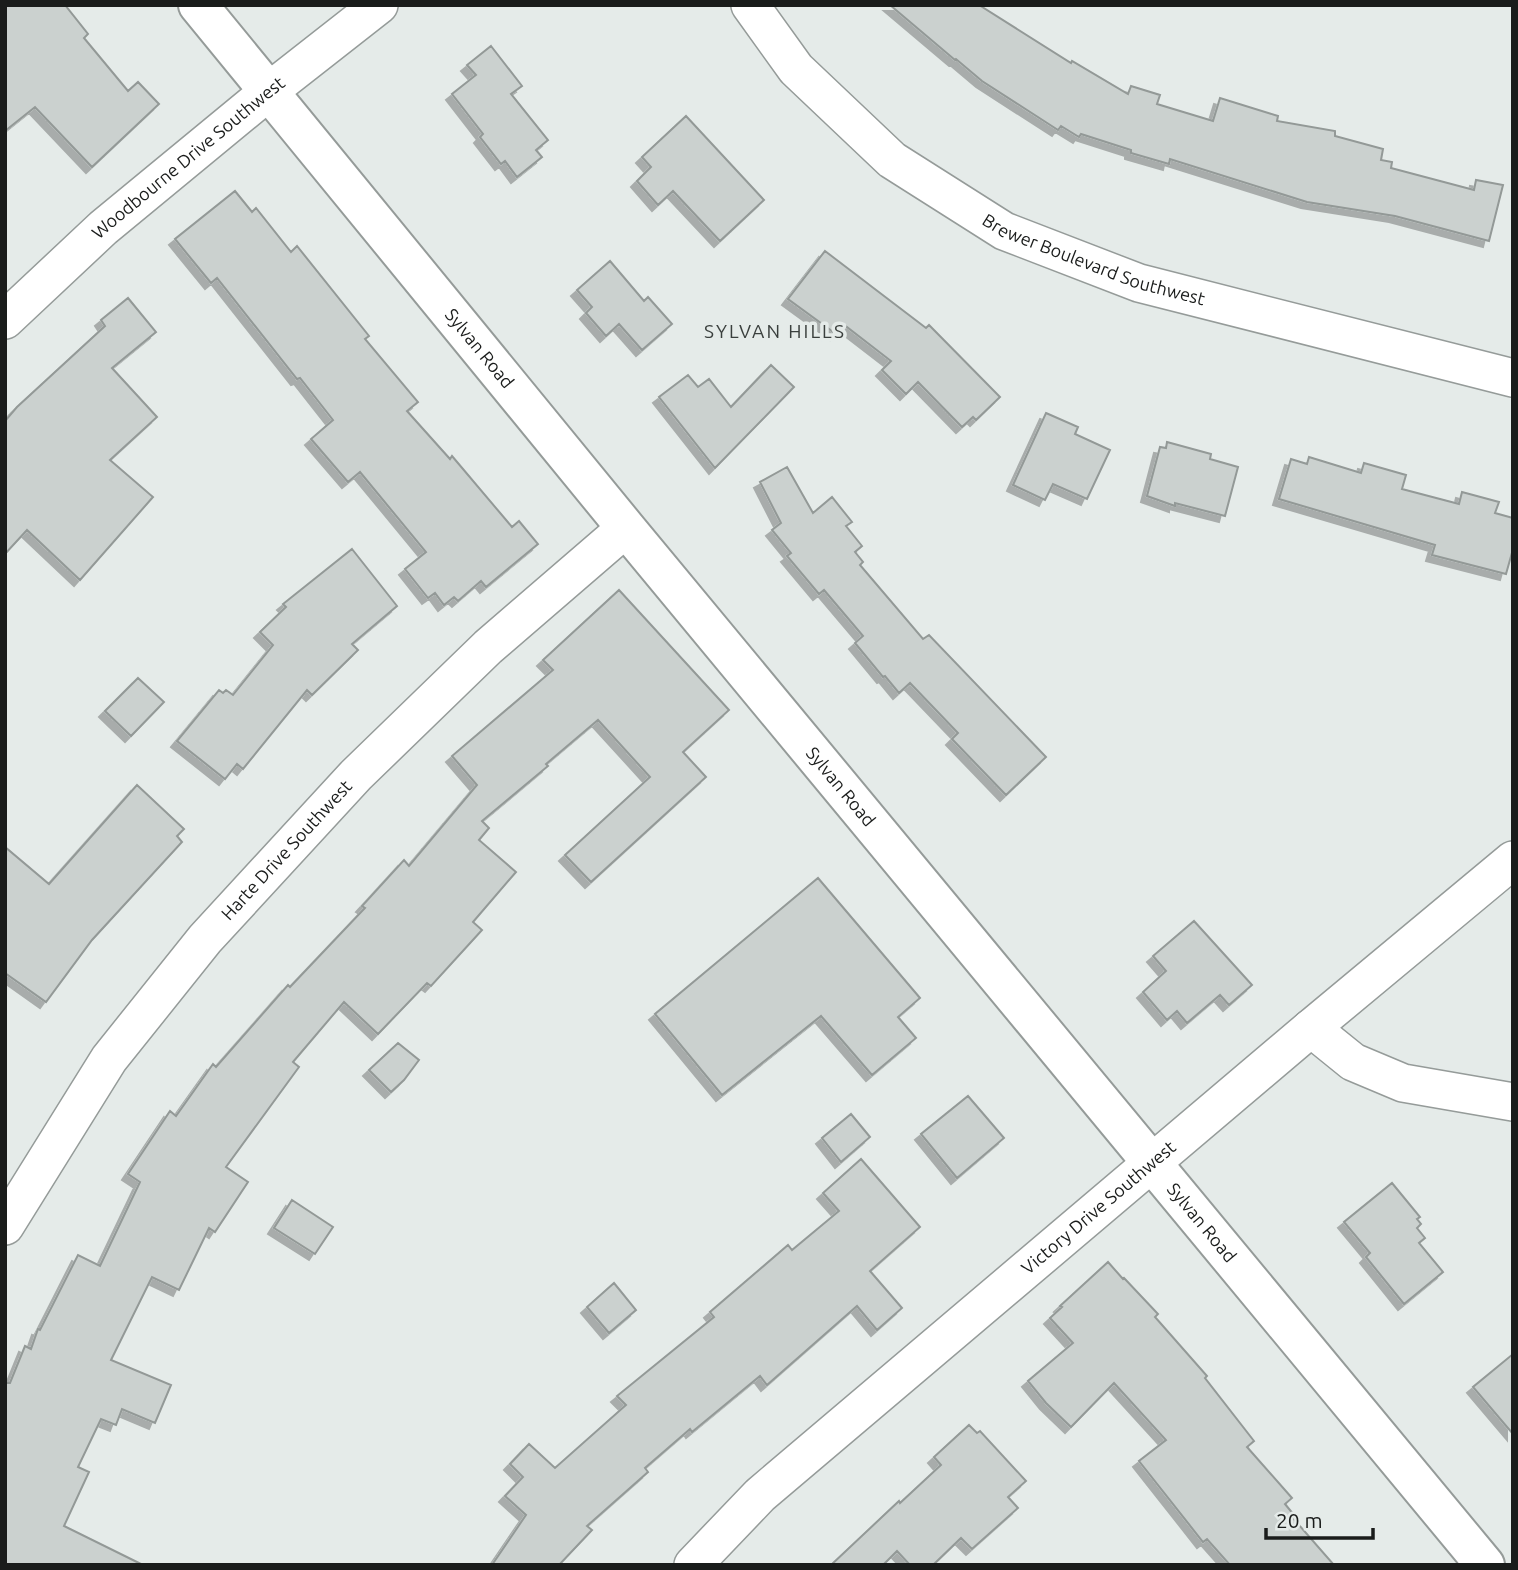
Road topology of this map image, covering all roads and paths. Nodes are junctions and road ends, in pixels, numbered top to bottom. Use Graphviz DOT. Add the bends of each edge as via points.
graph roads {
  1 [pos="198,5"];
  2 [pos="379,5"];
  3 [pos="750,5"];
  4 [pos="268,92"];
  5 [pos="5,320"];
  6 [pos="1513,379"];
  7 [pos="626,528"];
  8 [pos="1513,860"];
  9 [pos="1311,1028"];
  10 [pos="1513,1102"];
  11 [pos="1152,1163"];
  12 [pos="5,1226"];
  13 [pos="693,1565"];
  14 [pos="1485,1565"];
  1 -- 4 [label="main road, Sylvan Road"];
  2 -- 4 [label="street, Woodbourne Drive Southwest"];
  3 -- 6 [label="street, Brewer Boulevard Southwest" via="796,69 892,160 1004,232 1139,284"];
  4 -- 5 [label="street, Woodbourne Drive Southwest" via="103,228"];
  4 -- 7 [label="main road, Sylvan Road"];
  7 -- 11 [label="main road, Sylvan Road"];
  7 -- 12 [label="street, Harte Drive Southwest" via="488,647 356,775 205,939 109,1059"];
  8 -- 9 [label="street, Victory Drive Southwest"];
  9 -- 10 [label="street" via="1353,1062 1403,1083"];
  9 -- 11 [label="street, Victory Drive Southwest"];
  11 -- 13 [label="street, Victory Drive Southwest" via="760,1495"];
  11 -- 14 [label="main road, Sylvan Road"];
}
